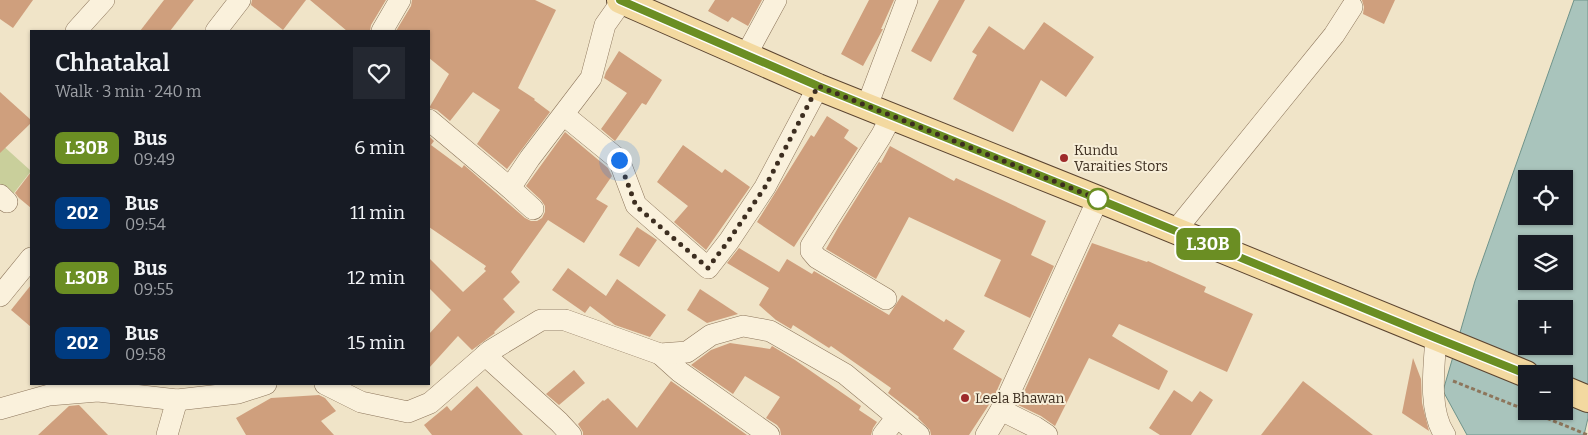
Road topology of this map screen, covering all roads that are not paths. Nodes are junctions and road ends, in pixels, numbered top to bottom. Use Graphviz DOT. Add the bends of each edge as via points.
graph roads {
  1 [pos="104,0"];
  2 [pos="240,0"];
  3 [pos="400,0"];
  4 [pos="621,0"];
  5 [pos="776,0"];
  6 [pos="908,0"];
  7 [pos="1352,7"];
  8 [pos="77,30"];
  9 [pos="217,30"];
  10 [pos="383,30"];
  11 [pos="746,55"];
  12 [pos="818,86"];
  13 [pos="867,106"];
  14 [pos="564,115"];
  15 [pos="892,115"];
  16 [pos="430,121"];
  17 [pos="510,188"];
  18 [pos="1098,199"];
  19 [pos="533,209"];
  20 [pos="1175,230"];
  21 [pos="30,259"];
  22 [pos="0,296"];
  23 [pos="886,299"];
  24 [pos="1436,338"];
  25 [pos="660,354"];
  26 [pos="485,355"];
  27 [pos="1518,371"];
  28 [pos="262,385"];
  29 [pos="327,385"];
  30 [pos="1573,393"];
  31 [pos="1588,399"];
  32 [pos="177,400"];
  33 [pos="0,410"];
  34 [pos="1001,410"];
  35 [pos="896,417"];
  36 [pos="167,435"];
  37 [pos="570,435"];
  38 [pos="769,435"];
  39 [pos="884,435"];
  40 [pos="919,435"];
  41 [pos="986,435"];
  42 [pos="1047,435"];
  43 [pos="1445,435"];
  1 -- 8 [label="street"];
  2 -- 9 [label="street"];
  3 -- 10 [label="street"];
  4 -- 11 [label="main road"];
  4 -- 14 [label="street" via="605,25 591,78"];
  5 -- 11 [label="street"];
  6 -- 13 [label="street"];
  7 -- 20 [label="street" via="1334,35"];
  11 -- 12 [label="main road"];
  12 -- 13 [label="main road"];
  12 -- 14 [label="street" via="765,187 708,268 636,206 619,160"];
  13 -- 15 [label="main road"];
  14 -- 17 [label="street"];
  15 -- 18 [label="main road"];
  15 -- 23 [label="street" via="811,246 817,258"];
  16 -- 17 [label="street"];
  17 -- 19 [label="street"];
  18 -- 20 [label="main road"];
  18 -- 34 [label="street"];
  20 -- 24 [label="main road"];
  21 -- 22 [label="street"];
  24 -- 27 [label="main road"];
  24 -- 43 [label="street" via="1432,387 1440,428"];
  25 -- 26 [label="street" via="565,320 542,320"];
  25 -- 35 [label="street" via="686,352 711,335 743,326 770,331 845,374"];
  25 -- 38 [label="street" via="680,372"];
  26 -- 29 [label="street" via="430,403 408,412 361,402"];
  26 -- 37 [label="street"];
  28 -- 32 [label="street" via="238,392"];
  30 -- 31 [label="main road"];
  32 -- 33 [label="street" via="98,391 49,395"];
  32 -- 36 [label="street"];
  34 -- 41 [label="street"];
  34 -- 42 [label="street"];
  35 -- 39 [label="street"];
  35 -- 40 [label="street"];
}
